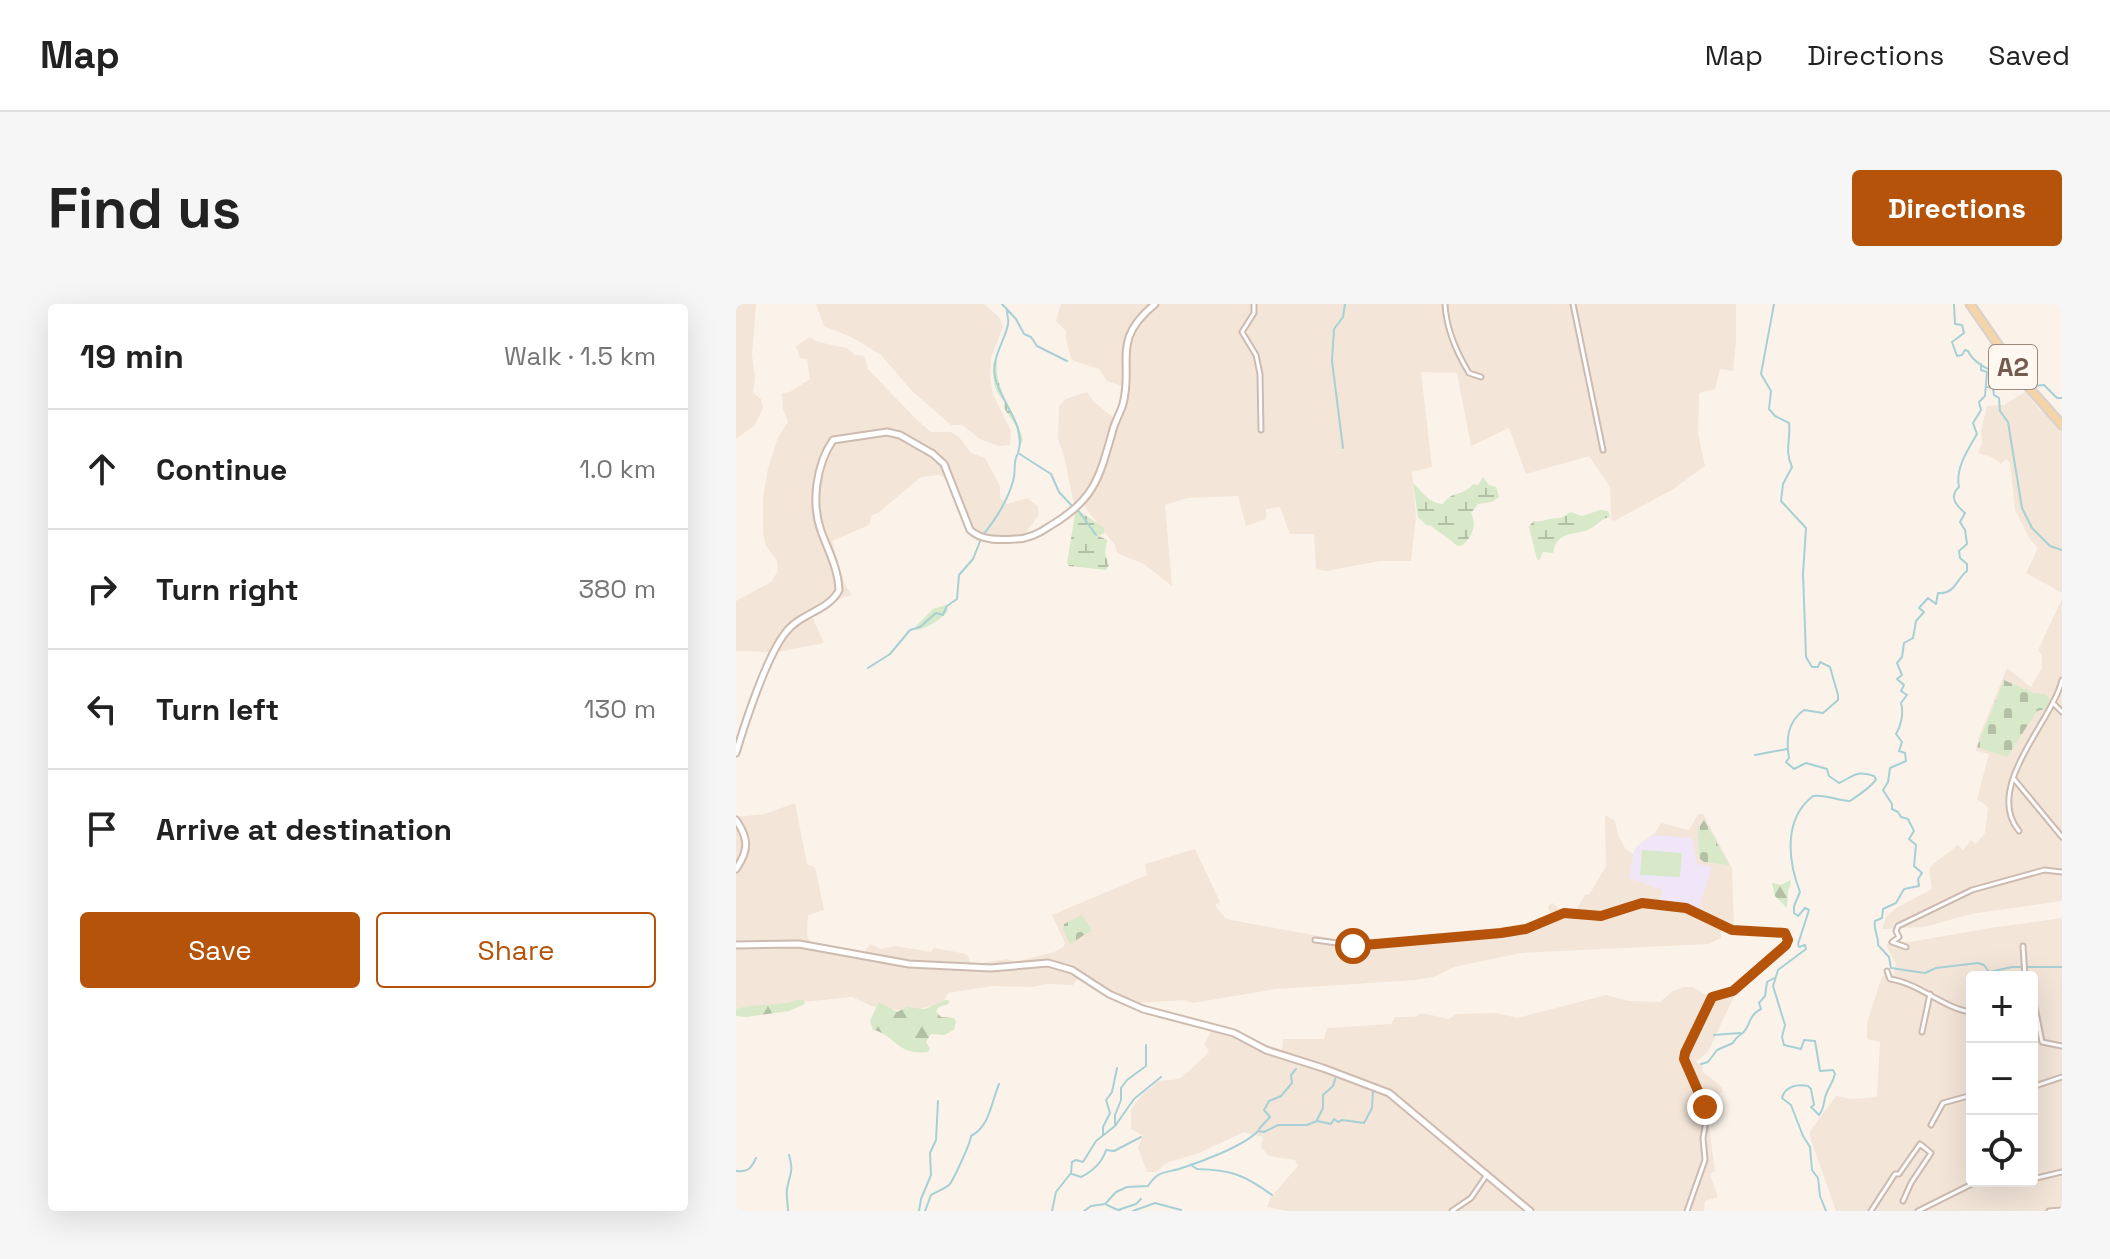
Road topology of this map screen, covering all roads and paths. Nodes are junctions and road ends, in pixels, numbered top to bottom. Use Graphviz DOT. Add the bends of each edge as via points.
graph roads {
  1 [pos="1155,304"];
  2 [pos="1254,304"];
  3 [pos="1445,304"];
  4 [pos="1573,304"];
  5 [pos="1970,304"];
  6 [pos="1481,377"];
  7 [pos="2062,425"];
  8 [pos="1261,430"];
  9 [pos="1603,450"];
  10 [pos="2062,680"];
  11 [pos="2053,703"];
  12 [pos="2062,712"];
  13 [pos="736,753"];
  14 [pos="2014,779"];
  15 [pos="736,820"];
  16 [pos="2019,831"];
  17 [pos="2062,837"];
  18 [pos="736,869"];
  19 [pos="2062,872"];
  20 [pos="1315,940"];
  21 [pos="736,945"];
  22 [pos="2023,946"];
  23 [pos="1906,947"];
  24 [pos="1887,971"];
  25 [pos="2024,971"];
  26 [pos="1930,994"];
  27 [pos="1966,1011"];
  28 [pos="2038,1025"];
  29 [pos="1922,1032"];
  30 [pos="2038,1041"];
  31 [pos="2042,1042"];
  32 [pos="2062,1046"];
  33 [pos="2062,1077"];
  34 [pos="2038,1085"];
  35 [pos="1966,1097"];
  36 [pos="1931,1125"];
  37 [pos="2062,1172"];
  38 [pos="1486,1176"];
  39 [pos="2038,1178"];
  40 [pos="1966,1187"];
  41 [pos="1903,1201"];
  42 [pos="2062,1210"];
  43 [pos="1452,1211"];
  44 [pos="1530,1211"];
  45 [pos="1687,1211"];
  46 [pos="1871,1211"];
  47 [pos="1918,1211"];
  48 [pos="2049,1211"];
  1 -- 13 [label="street" via="1130,335 1122,406 1100,476 1073,512 1039,533 1022,539 976,536 942,461 900,435 833,440 819,473 817,509 839,590 786,631"];
  2 -- 8 [label="street" via="1242,332 1260,374"];
  3 -- 6 [label="street" via="1465,366"];
  4 -- 9 [label="street"];
  5 -- 7 [label="main road, A2" via="2024,382"];
  10 -- 11 [label="street"];
  11 -- 12 [label="street"];
  11 -- 14 [label="street" via="2021,754"];
  14 -- 16 [label="street" via="2010,814"];
  14 -- 17 [label="street"];
  15 -- 18 [label="street" via="747,840"];
  19 -- 23 [label="street" via="2044,870 1958,895 1896,928 1899,937 1892,942"];
  20 -- 45 [label="street" via="1360,946 1485,935 1526,929 1564,913 1601,916 1642,903 1686,908 1732,930 1785,933 1786,945 1761,969 1733,991 1712,997 1685,1053 1706,1121 1705,1160"];
  21 -- 38 [label="street" via="799,944 909,964 991,968 1048,963 1072,970 1134,1005 1234,1033 1266,1050 1389,1093"];
  22 -- 25 [label="street"];
  24 -- 26 [label="street" via="1890,979"];
  26 -- 27 [label="street"];
  26 -- 29 [label="street"];
  28 -- 31 [label="street"];
  30 -- 31 [label="street"];
  31 -- 32 [label="street"];
  33 -- 34 [label="street"];
  35 -- 36 [label="street" via="1943,1103"];
  37 -- 39 [label="street"];
  38 -- 43 [label="street" via="1471,1198"];
  38 -- 44 [label="street"];
  40 -- 47 [label="street"];
  41 -- 46 [label="street" via="1931,1153 1920,1144"];
  42 -- 48 [label="street"];
}
